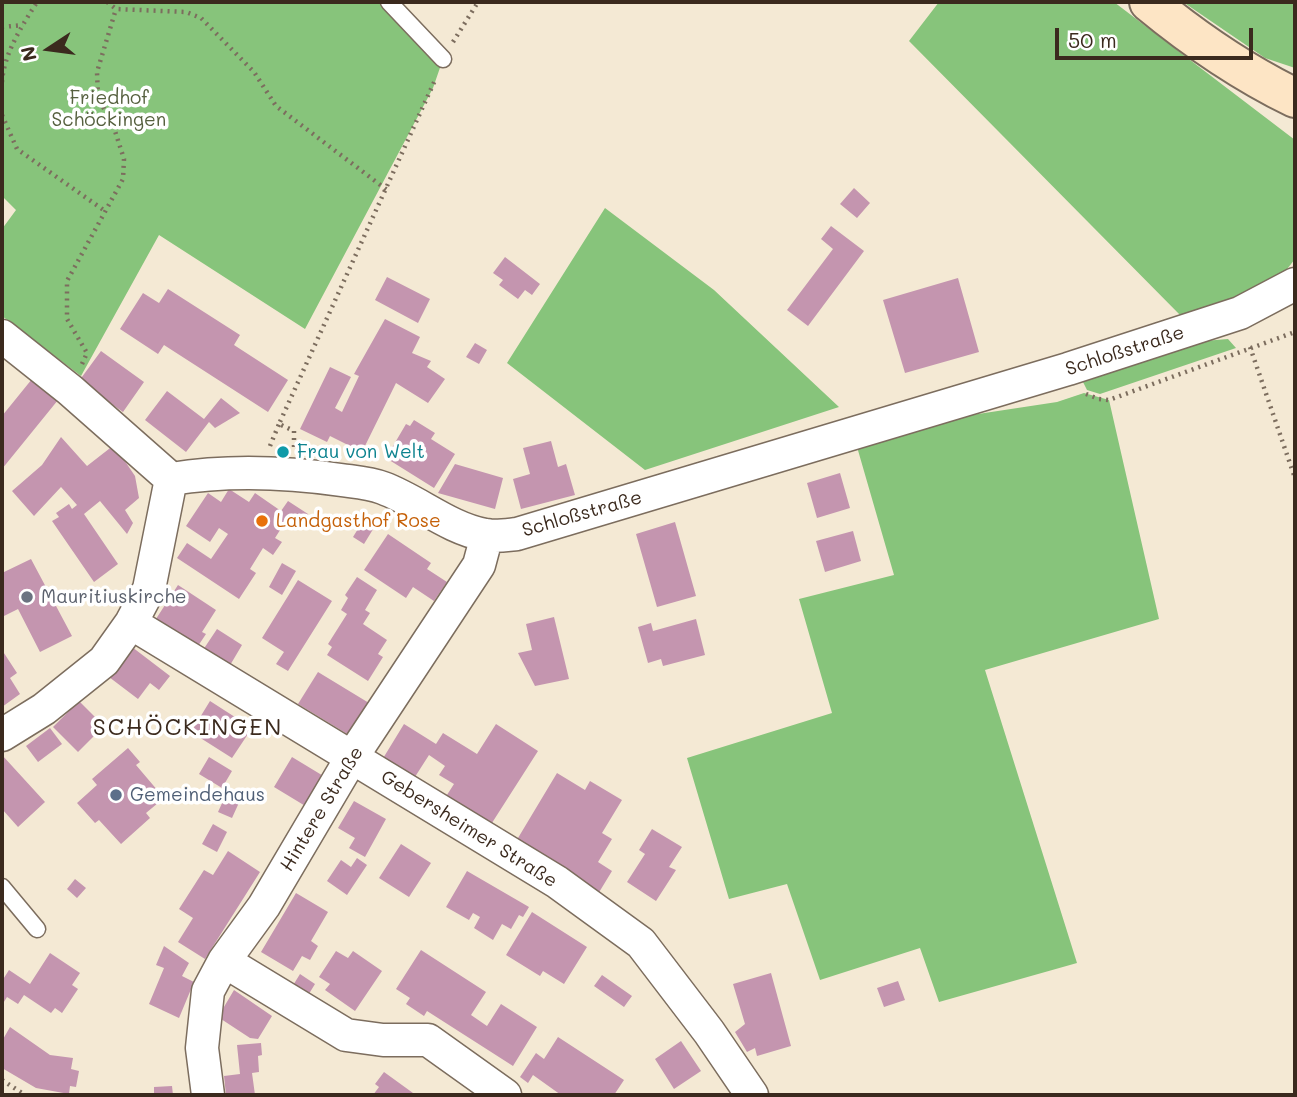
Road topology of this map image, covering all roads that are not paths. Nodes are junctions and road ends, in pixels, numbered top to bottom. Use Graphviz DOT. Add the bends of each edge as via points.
graph roads {
  1 [pos="389,2"];
  2 [pos="1149,2"];
  3 [pos="443,59"];
  4 [pos="1295,98"];
  5 [pos="1295,284"];
  6 [pos="2,336"];
  7 [pos="171,479"];
  8 [pos="487,535"];
  9 [pos="131,623"];
  10 [pos="2,736"];
  11 [pos="352,758"];
  12 [pos="2,887"];
  13 [pos="37,929"];
  14 [pos="224,961"];
  15 [pos="208,1095"];
  16 [pos="505,1095"];
  17 [pos="752,1095"];
  1 -- 3 [label="lane"];
  2 -- 4 [label="main road" via="1249,75"];
  5 -- 8 [label="street, Schloßstraße" via="1240,313 1068,369 517,534"];
  6 -- 7 [label="street"];
  7 -- 8 [label="street, Schloßstraße" via="230,473 296,475 383,488 465,529"];
  7 -- 9 [label="street" via="149,589"];
  8 -- 11 [label="street, Hintere Straße" via="479,565"];
  9 -- 10 [label="street" via="104,661"];
  9 -- 11 [label="street, Gebersheimer Straße"];
  11 -- 14 [label="street, Hintere Straße" via="264,906"];
  11 -- 17 [label="street, Gebersheimer Straße" via="557,883 640,943"];
  12 -- 13 [label="lane"];
  14 -- 15 [label="street, Hintere Straße" via="208,991 202,1048"];
  14 -- 16 [label="street" via="345,1035 428,1040"];
}
